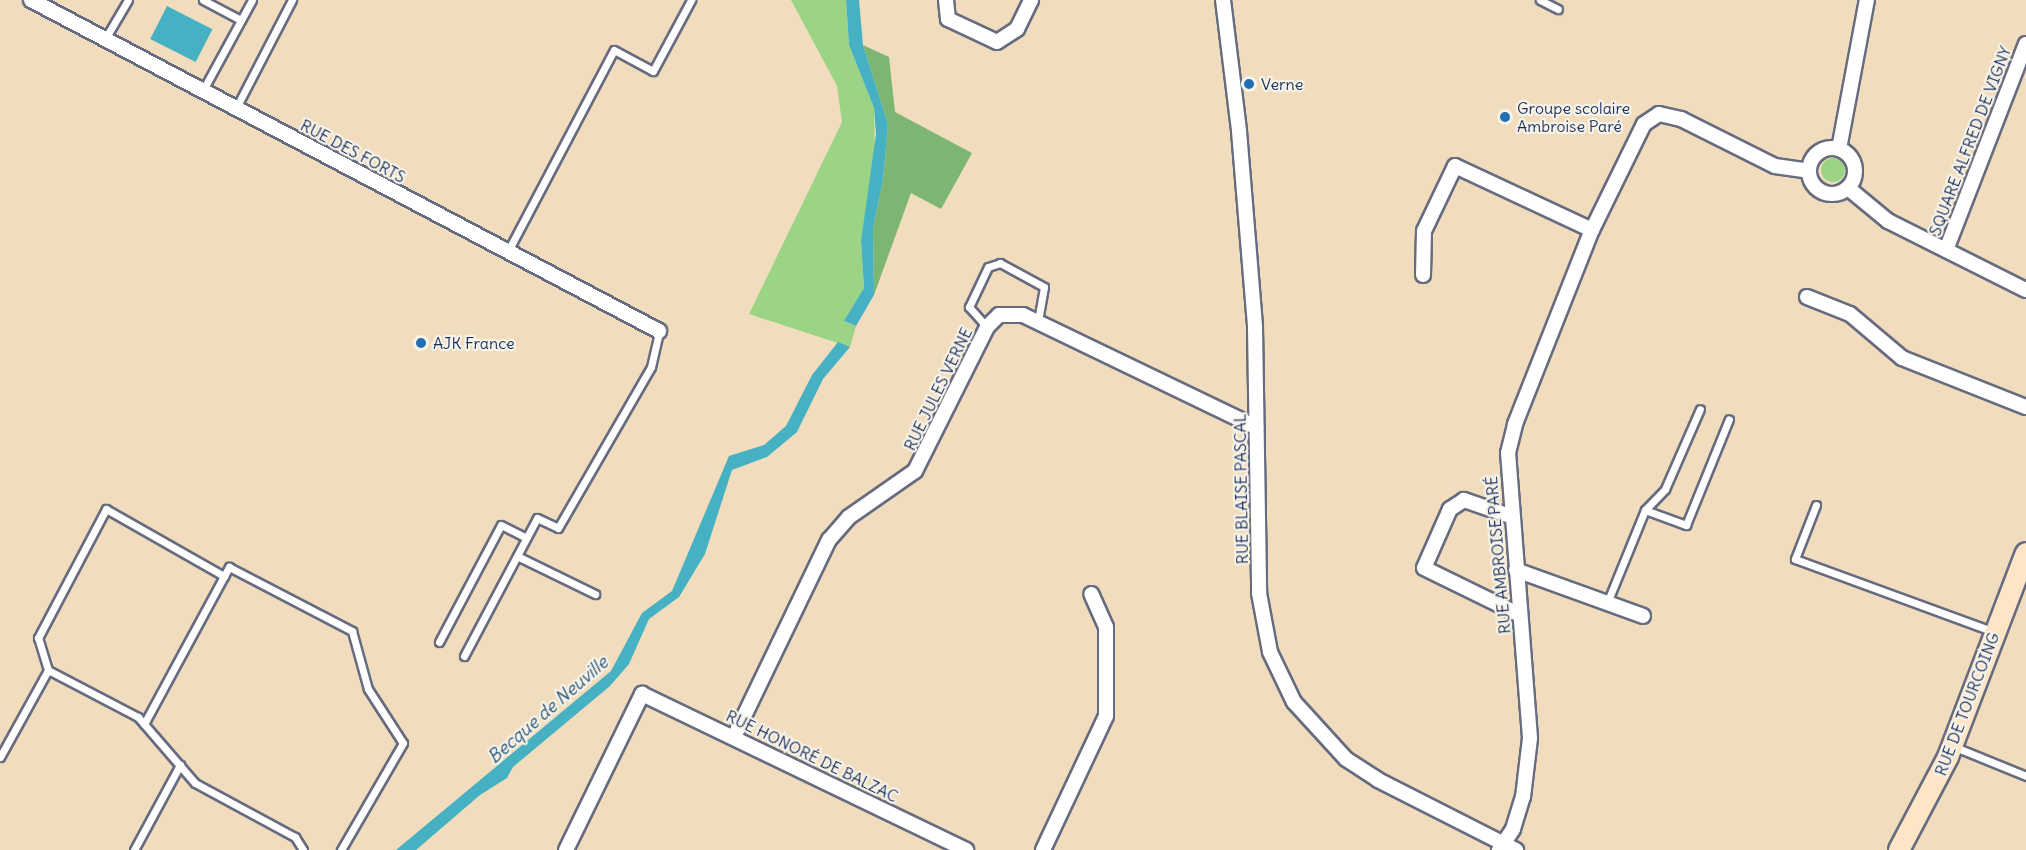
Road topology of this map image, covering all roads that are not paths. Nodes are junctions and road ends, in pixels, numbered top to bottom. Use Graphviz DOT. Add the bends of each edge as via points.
graph roads {
  1 [pos="31,0"];
  2 [pos="128,0"];
  3 [pos="203,0"];
  4 [pos="252,0"];
  5 [pos="292,0"];
  6 [pos="691,0"];
  7 [pos="946,0"];
  8 [pos="1031,0"];
  9 [pos="1223,0"];
  10 [pos="1540,0"];
  11 [pos="1867,0"];
  12 [pos="1558,9"];
  13 [pos="241,20"];
  14 [pos="105,39"];
  15 [pos="2026,44"];
  16 [pos="203,90"];
  17 [pos="236,108"];
  18 [pos="1839,149"];
  19 [pos="1809,171"];
  20 [pos="1848,188"];
  21 [pos="1592,230"];
  22 [pos="1946,250"];
  23 [pos="508,251"];
  24 [pos="1423,275"];
  25 [pos="2022,286"];
  26 [pos="1807,297"];
  27 [pos="1038,321"];
  28 [pos="987,327"];
  29 [pos="659,331"];
  30 [pos="2026,407"];
  31 [pos="1700,409"];
  32 [pos="1729,419"];
  33 [pos="1256,427"];
  34 [pos="1816,505"];
  35 [pos="1645,510"];
  36 [pos="1510,516"];
  37 [pos="526,538"];
  38 [pos="2026,553"];
  39 [pos="517,556"];
  40 [pos="1516,570"];
  41 [pos="224,576"];
  42 [pos="595,594"];
  43 [pos="1091,594"];
  44 [pos="1607,603"];
  45 [pos="1520,615"];
  46 [pos="1643,616"];
  47 [pos="1994,632"];
  48 [pos="439,642"];
  49 [pos="465,656"];
  50 [pos="48,670"];
  51 [pos="144,724"];
  52 [pos="734,736"];
  53 [pos="1952,746"];
  54 [pos="0,757"];
  55 [pos="180,765"];
  56 [pos="2026,776"];
  57 [pos="1506,848"];
  58 [pos="134,850"];
  59 [pos="303,850"];
  60 [pos="341,850"];
  61 [pos="566,850"];
  62 [pos="966,850"];
  63 [pos="1043,850"];
  64 [pos="1899,850"];
  1 -- 14 [label="street, RUE DES FORTS"];
  2 -- 14 [label="lane"];
  3 -- 13 [label="lane"];
  4 -- 13 [label="lane"];
  5 -- 17 [label="lane"];
  6 -- 23 [label="lane" via="653,71 614,50"];
  7 -- 8 [label="street" via="948,19 997,42 1017,29"];
  9 -- 33 [label="street, RUE BLAISE PASCAL" via="1252,284"];
  10 -- 12 [label="lane"];
  11 -- 18 [label="street"];
  13 -- 16 [label="lane"];
  14 -- 16 [label="street, RUE DES FORTS"];
  15 -- 22 [label="street, SQUARE ALFRED DE VIGNY"];
  16 -- 17 [label="street, RUE DES FORTS"];
  17 -- 23 [label="street, RUE DES FORTS"];
  18 -- 19 [label="street" via="1822,151 1813,159"];
  18 -- 20 [label="street" via="1850,156 1855,166 1855,178"];
  19 -- 20 [label="street" via="1816,187 1826,194 1838,194"];
  19 -- 21 [label="street, RUE AMBROISE PARÉ" via="1775,166 1681,119 1659,114 1644,124"];
  20 -- 22 [label="street" via="1888,221"];
  21 -- 24 [label="street" via="1455,166 1424,231"];
  21 -- 36 [label="street, RUE AMBROISE PARÉ" via="1511,437 1507,469"];
  22 -- 25 [label="street"];
  23 -- 29 [label="street, RUE DES FORTS"];
  26 -- 30 [label="street" via="1850,314 1902,358"];
  27 -- 28 [label="street, RUE JULES VERNE" via="1005,313"];
  27 -- 28 [label="lane" via="1044,287 1000,264 988,267 969,307"];
  27 -- 33 [label="street, RUE JULES VERNE"];
  28 -- 52 [label="street, RUE JULES VERNE" via="915,471 849,517 829,540"];
  29 -- 37 [label="lane" via="651,367 558,528 537,518"];
  31 -- 35 [label="lane" via="1665,489"];
  32 -- 35 [label="lane" via="1686,525"];
  33 -- 57 [label="street, RUE BLAISE PASCAL" via="1260,609 1270,652 1287,690 1324,739 1354,765"];
  34 -- 47 [label="lane" via="1794,559"];
  35 -- 44 [label="lane"];
  36 -- 40 [label="street, RUE AMBROISE PARÉ"];
  36 -- 45 [label="street" via="1464,500 1450,509 1424,568"];
  37 -- 39 [label="lane"];
  37 -- 48 [label="lane" via="501,525"];
  38 -- 47 [label="main road, RUE DE TOURCOING"];
  39 -- 42 [label="lane"];
  39 -- 49 [label="lane"];
  40 -- 44 [label="street"];
  40 -- 45 [label="street, RUE AMBROISE PARÉ"];
  41 -- 50 [label="lane" via="106,509 38,638"];
  41 -- 51 [label="lane"];
  41 -- 60 [label="lane" via="229,567 352,631 368,689 403,743"];
  43 -- 63 [label="street" via="1106,627 1106,716"];
  44 -- 46 [label="street"];
  45 -- 57 [label="street, RUE AMBROISE PARÉ" via="1529,699 1529,757 1518,817"];
  47 -- 53 [label="main road, RUE DE TOURCOING"];
  50 -- 51 [label="lane" via="138,717"];
  50 -- 54 [label="lane"];
  51 -- 55 [label="lane"];
  52 -- 61 [label="street, RUE HONORÉ DE BALZAC" via="642,694"];
  52 -- 62 [label="street, RUE HONORÉ DE BALZAC"];
  53 -- 56 [label="lane"];
  53 -- 64 [label="main road, RUE DE TOURCOING"];
  55 -- 58 [label="lane"];
  55 -- 59 [label="lane" via="195,783 295,837"];
}
